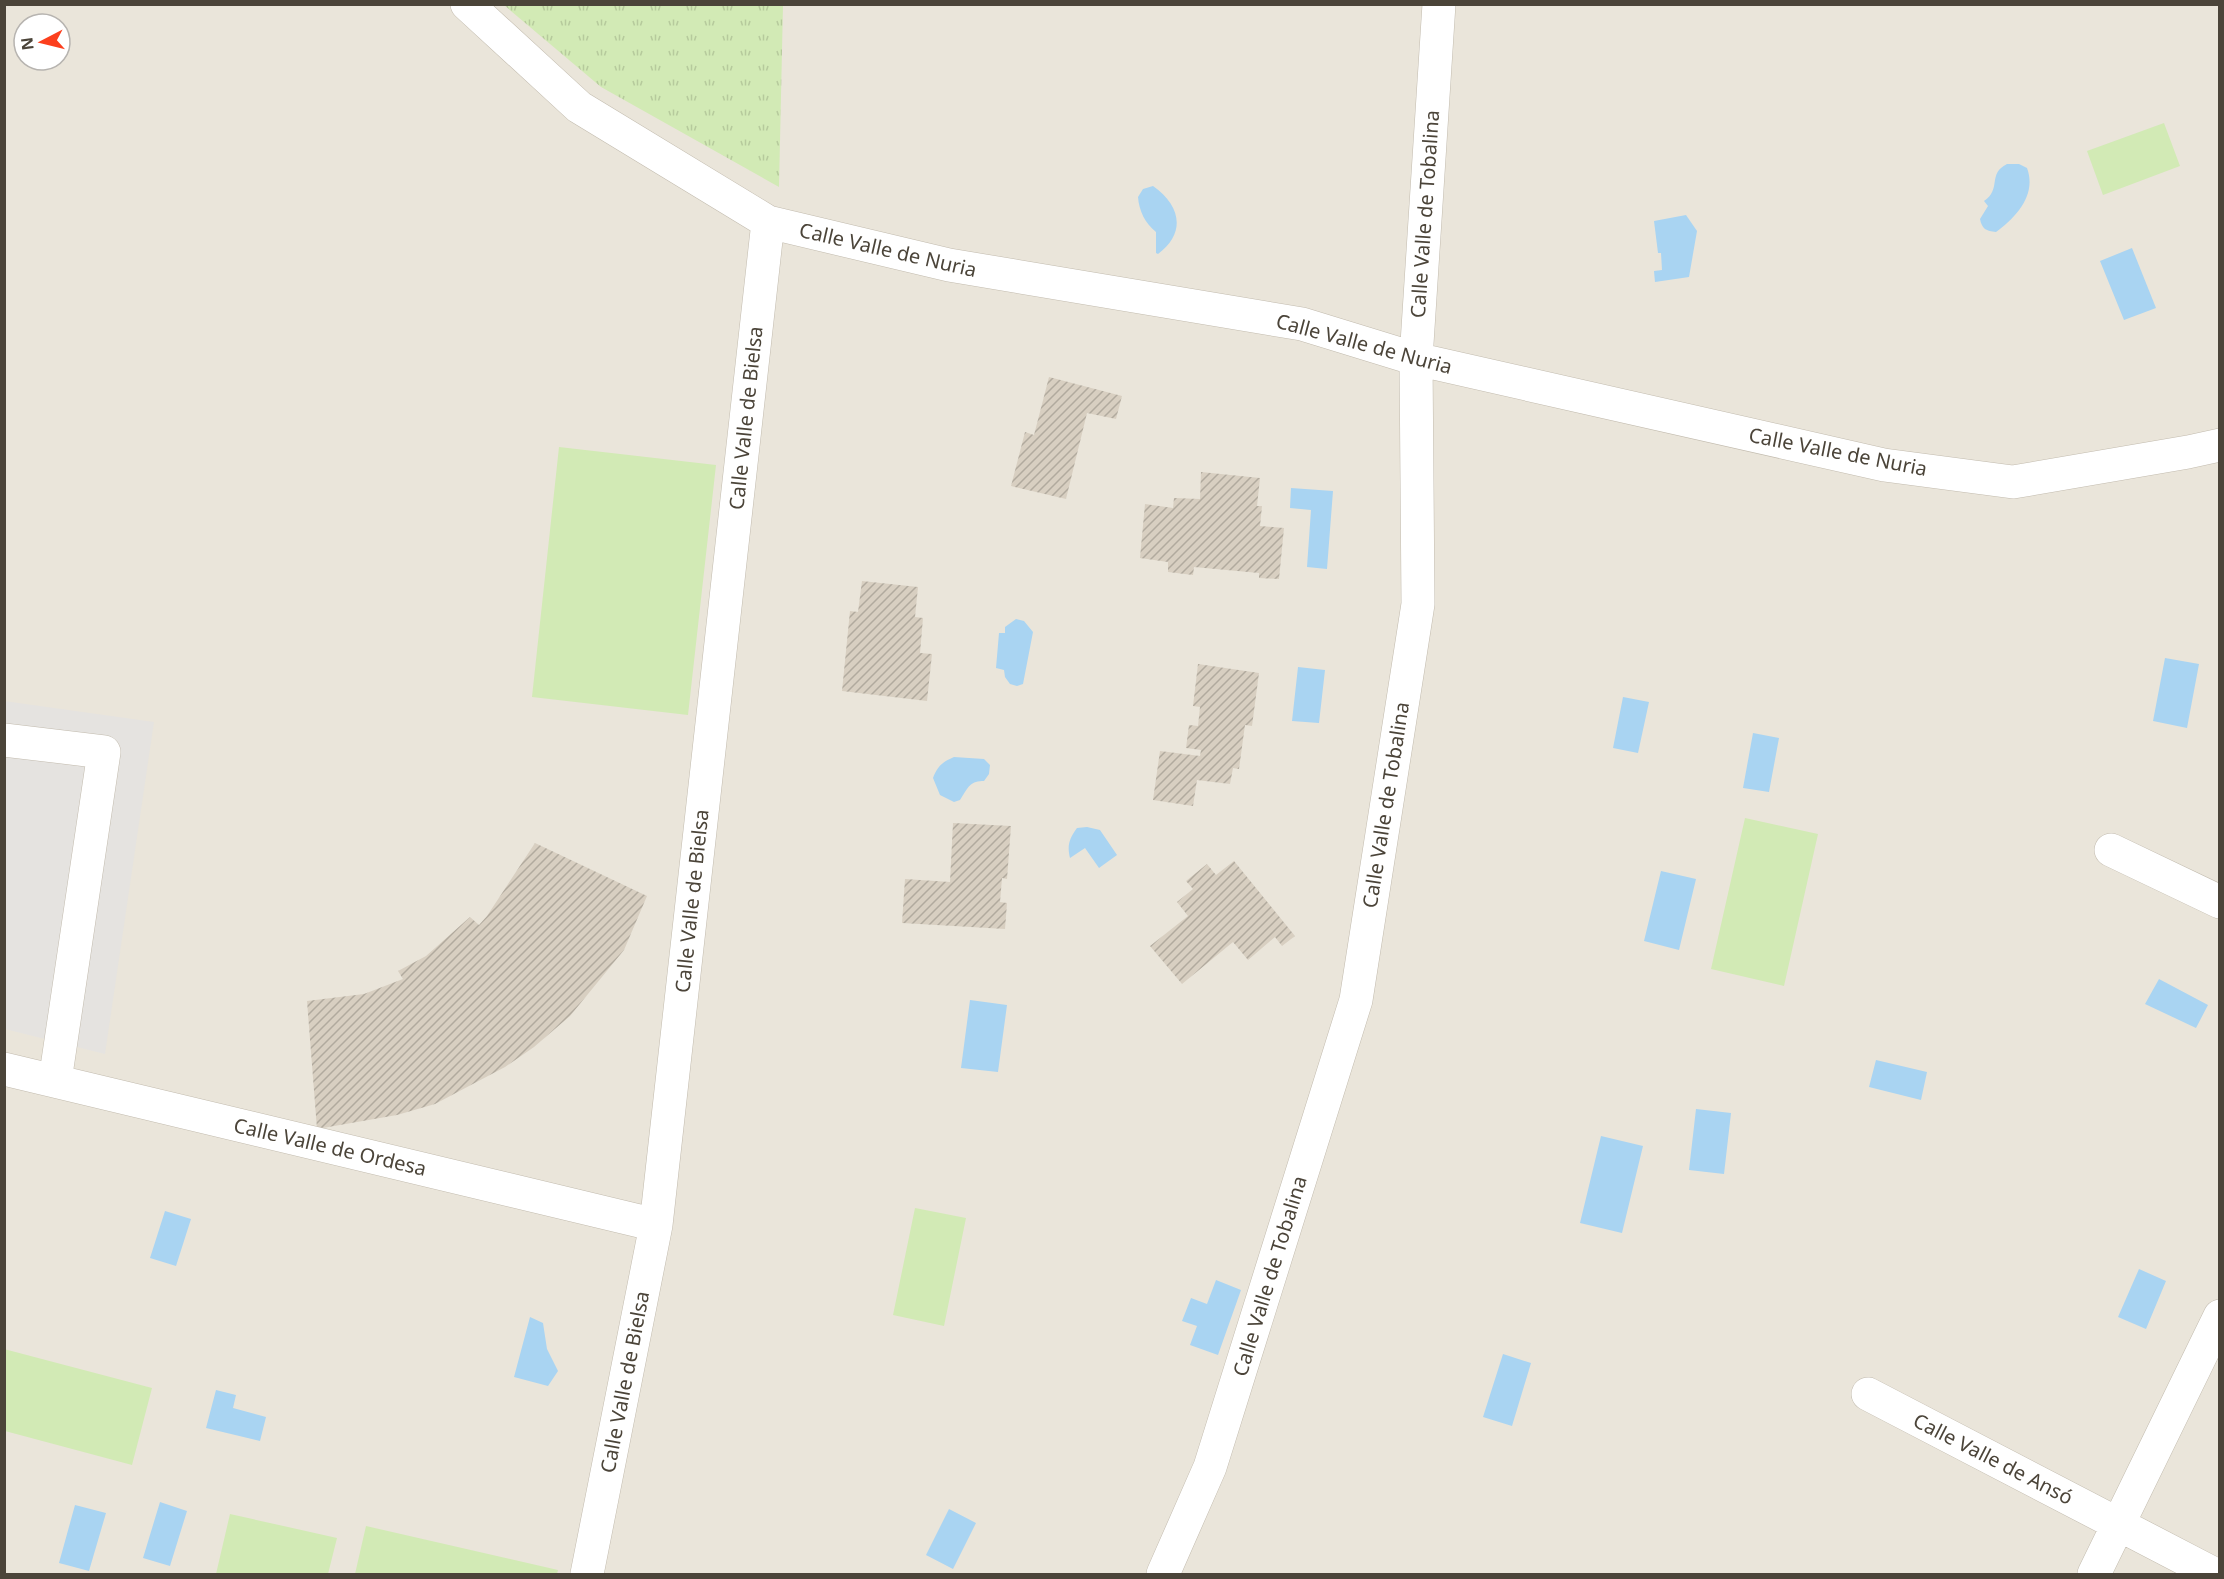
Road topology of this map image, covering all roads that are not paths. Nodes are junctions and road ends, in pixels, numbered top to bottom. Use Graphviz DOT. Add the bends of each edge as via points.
graph roads {
  1 [pos="467,4"];
  2 [pos="1439,4"];
  3 [pos="768,222"];
  4 [pos="1416,359"];
  5 [pos="2220,445"];
  6 [pos="4,740"];
  7 [pos="2111,850"];
  8 [pos="2220,902"];
  9 [pos="4,1069"];
  10 [pos="55,1081"];
  11 [pos="656,1225"];
  12 [pos="2220,1316"];
  13 [pos="1868,1394"];
  14 [pos="2118,1524"];
  15 [pos="587,1575"];
  16 [pos="1163,1575"];
  17 [pos="2094,1575"];
  18 [pos="2214,1575"];
  1 -- 3 [label="street, Calle Valle de Nuria" via="579,107"];
  2 -- 4 [label="street, Calle Valle de Tobalina"];
  3 -- 4 [label="street, Calle Valle de Nuria" via="949,265 1302,324"];
  3 -- 11 [label="street, Calle Valle de Bielsa"];
  4 -- 5 [label="street, Calle Valle de Nuria" via="1884,465 2013,482"];
  4 -- 16 [label="street, Calle Valle de Tobalina" via="1418,604 1356,1000 1210,1467"];
  6 -- 10 [label="street" via="104,752"];
  7 -- 8 [label="street"];
  9 -- 10 [label="street, Calle Valle de Ordesa"];
  10 -- 11 [label="street, Calle Valle de Ordesa"];
  11 -- 15 [label="street, Calle Valle de Bielsa"];
  12 -- 14 [label="street"];
  13 -- 14 [label="street, Calle Valle de Ansó"];
  14 -- 17 [label="street"];
  14 -- 18 [label="street, Calle Valle de Ansó"];
}
